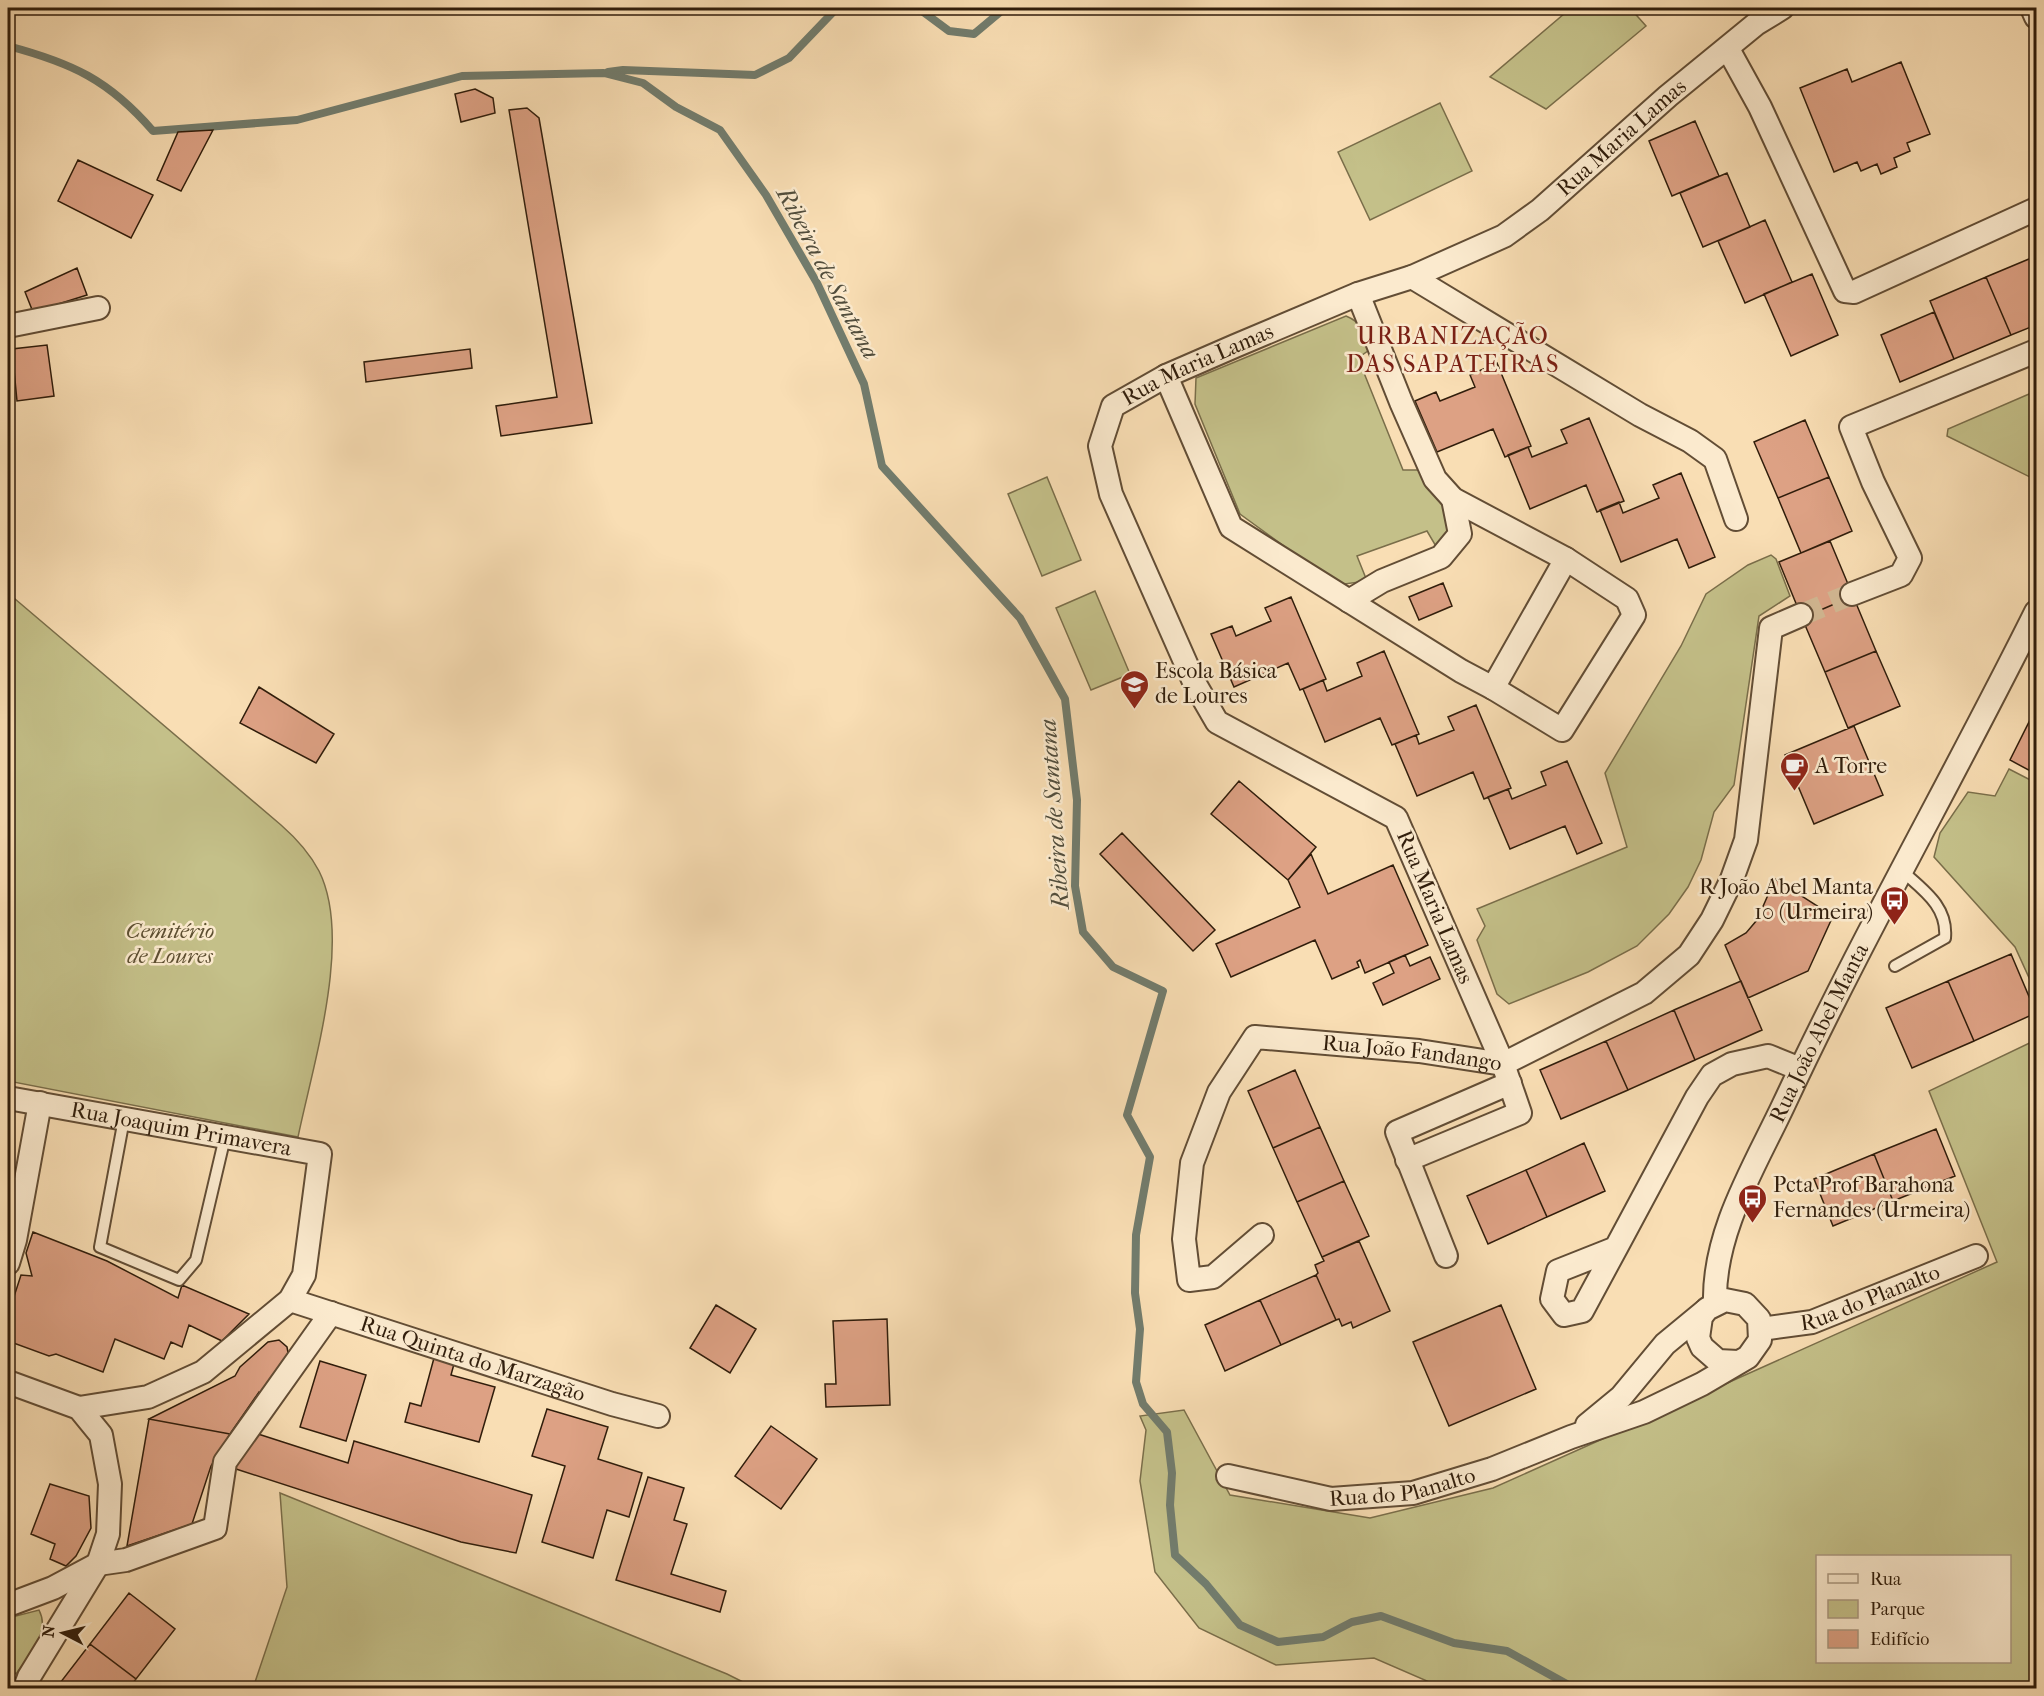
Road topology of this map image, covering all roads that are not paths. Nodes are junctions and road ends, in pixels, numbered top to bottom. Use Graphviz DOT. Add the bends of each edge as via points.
graph roads {
  1 [pos="1782,8"];
  2 [pos="2032,8"];
  3 [pos="2037,17"];
  4 [pos="1728,49"];
  5 [pos="2037,209"];
  6 [pos="1412,277"];
  7 [pos="1358,294"];
  8 [pos="98,308"];
  9 [pos="8,326"];
  10 [pos="2037,351"];
  11 [pos="1166,376"];
  12 [pos="1453,499"];
  13 [pos="1736,519"];
  14 [pos="1566,559"];
  15 [pos="1852,594"];
  16 [pos="1349,601"];
  17 [pos="2037,612"];
  18 [pos="1801,615"];
  19 [pos="1492,688"];
  20 [pos="1901,870"];
  21 [pos="1894,966"];
  22 [pos="1800,1069"];
  23 [pos="1506,1074"];
  24 [pos="8,1098"];
  25 [pos="40,1103"];
  26 [pos="124,1119"];
  27 [pos="225,1137"];
  28 [pos="1407,1160"];
  29 [pos="1262,1235"];
  30 [pos="1616,1248"];
  31 [pos="1446,1256"];
  32 [pos="1976,1256"];
  33 [pos="8,1263"];
  34 [pos="290,1300"];
  35 [pos="1711,1306"];
  36 [pos="331,1313"];
  37 [pos="1761,1329"];
  38 [pos="1738,1362"];
  39 [pos="8,1382"];
  40 [pos="79,1408"];
  41 [pos="658,1416"];
  42 [pos="1571,1437"];
  43 [pos="1228,1476"];
  44 [pos="98,1564"];
  45 [pos="8,1605"];
  46 [pos="25,1689"];
  1 -- 4 [label="street, Rua Maria Lamas"];
  2 -- 3 [label="street"];
  4 -- 5 [label="street" via="1760,107 1845,291 1854,292"];
  4 -- 6 [label="street, Rua Maria Lamas" via="1668,96 1540,210 1504,236"];
  6 -- 7 [label="street, Rua Maria Lamas"];
  6 -- 13 [label="street" via="1715,459"];
  7 -- 11 [label="street, Rua Maria Lamas"];
  7 -- 12 [label="street" via="1436,479"];
  8 -- 9 [label="street"];
  10 -- 15 [label="street" via="1851,427 1910,558 1901,575"];
  11 -- 16 [label="street" via="1231,527"];
  11 -- 23 [label="street, Rua Maria Lamas" via="1113,406 1100,446 1111,494 1195,684 1217,722 1396,818"];
  12 -- 14 [label="street"];
  12 -- 16 [label="street" via="1460,534 1441,557 1382,581"];
  14 -- 19 [label="street"];
  14 -- 19 [label="street" via="1626,600 1634,615 1562,730"];
  16 -- 19 [label="street"];
  17 -- 20 [label="street, Rua João Abel Manta"];
  18 -- 23 [label="street, Rua João Fandango" via="1771,628 1746,840 1712,920 1689,955 1644,993"];
  20 -- 21 [label="lane" via="1940,906 1947,924 1945,938"];
  20 -- 22 [label="street, Rua João Abel Manta"];
  22 -- 30 [label="street" via="1768,1056 1731,1064 1712,1075"];
  22 -- 35 [label="street, Rua João Abel Manta" via="1724,1237"];
  23 -- 28 [label="street" via="1397,1132"];
  23 -- 28 [label="street, Rua Maria Lamas" via="1520,1113"];
  23 -- 29 [label="street, Rua João Fandango" via="1419,1051 1256,1037 1219,1092 1192,1163 1184,1239 1189,1280 1213,1277"];
  24 -- 25 [label="street, Rua Joaquim Primavera"];
  25 -- 26 [label="street, Rua Joaquim Primavera"];
  25 -- 33 [label="street"];
  26 -- 27 [label="street, Rua Joaquim Primavera"];
  26 -- 27 [label="lane" via="100,1247 179,1280 196,1260"];
  27 -- 34 [label="street, Rua Joaquim Primavera" via="320,1155 304,1275"];
  28 -- 31 [label="street"];
  32 -- 37 [label="street, Rua do Planalto" via="1812,1322"];
  34 -- 36 [label="street, Rua Quinta do Marzagão"];
  34 -- 40 [label="street" via="203,1372 148,1397"];
  35 -- 37 [label="street" via="1736,1300 1745,1304 1759,1319"];
  35 -- 38 [label="street" via="1698,1327 1702,1347 1718,1361"];
  35 -- 42 [label="street, Rua do Planalto" via="1665,1344 1621,1397"];
  36 -- 41 [label="street, Rua Quinta do Marzagão"];
  36 -- 44 [label="street" via="225,1462 215,1528 126,1560"];
  37 -- 38 [label="street, Rua do Planalto" via="1755,1349"];
  38 -- 42 [label="street, Rua do Planalto" via="1644,1412"];
  39 -- 40 [label="street"];
  40 -- 44 [label="street" via="101,1435 110,1484 108,1534"];
  42 -- 43 [label="street, Rua do Planalto" via="1492,1469 1413,1493 1331,1499"];
  44 -- 45 [label="street" via="53,1588"];
  44 -- 46 [label="street" via="28,1677"];
}
